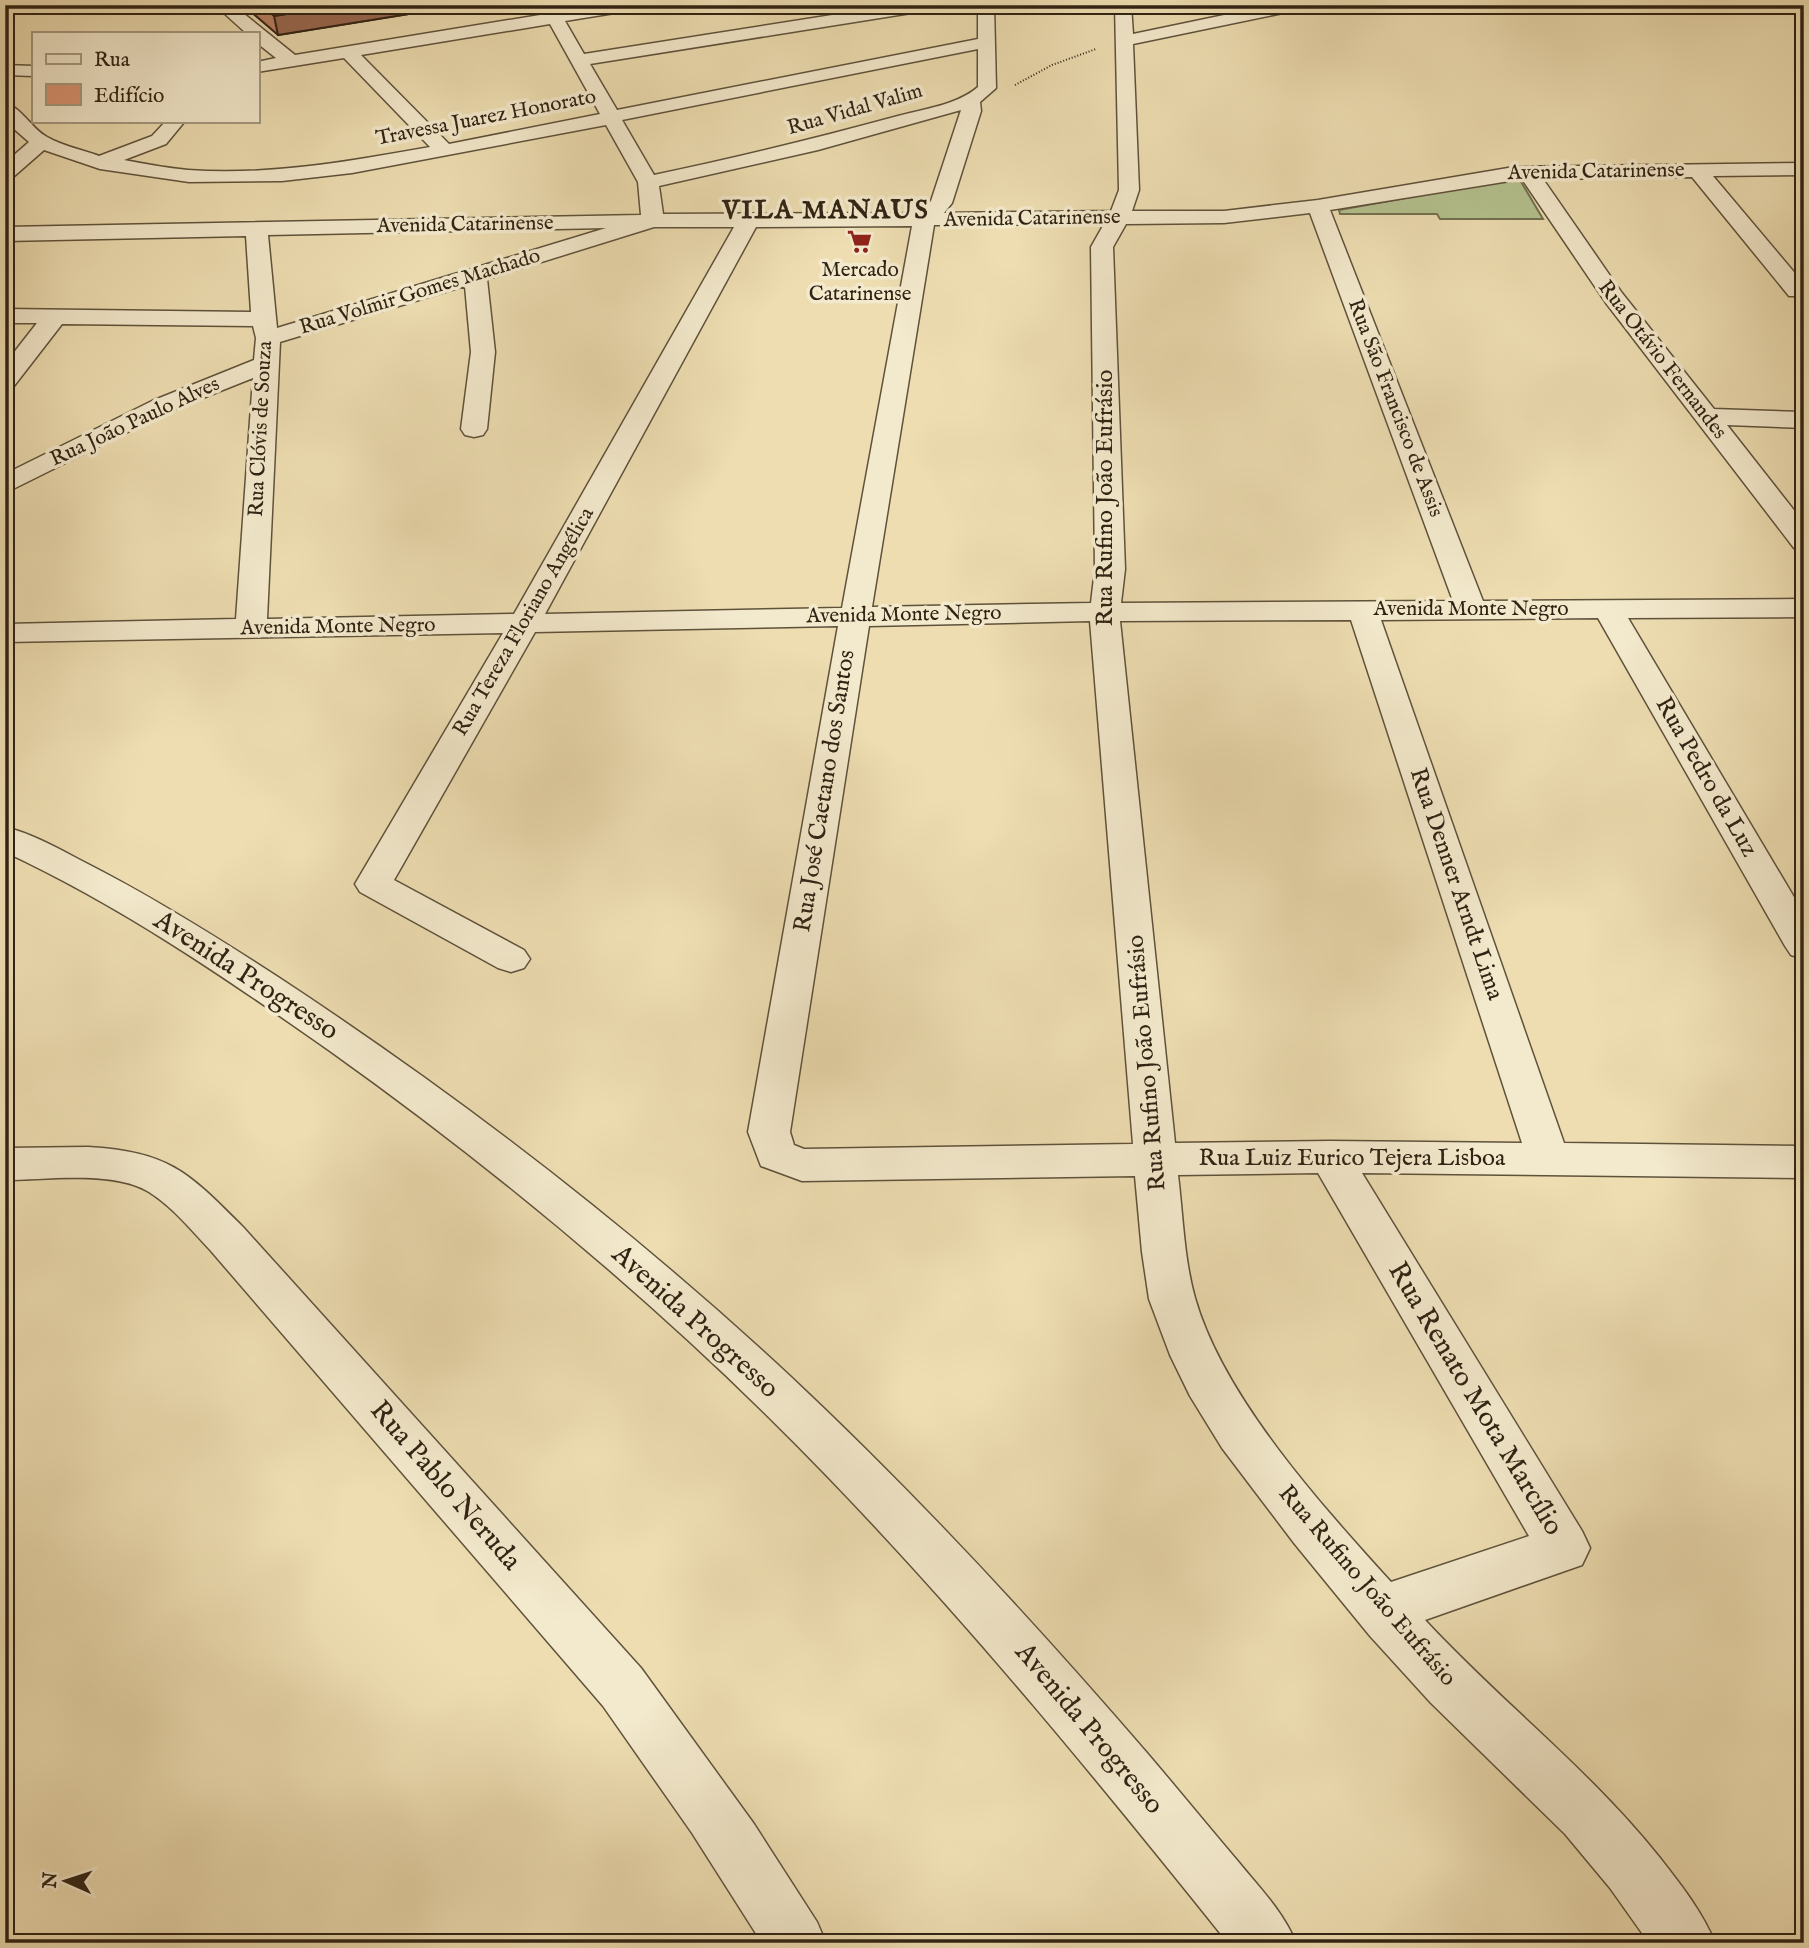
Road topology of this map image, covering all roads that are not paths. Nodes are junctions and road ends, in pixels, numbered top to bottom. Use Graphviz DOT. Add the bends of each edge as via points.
graph roads {
  1 [pos="223,5"];
  2 [pos="633,5"];
  3 [pos="930,5"];
  4 [pos="986,5"];
  5 [pos="1123,5"];
  6 [pos="1286,6"];
  7 [pos="555,18"];
  8 [pos="255,32"];
  9 [pos="259,36"];
  10 [pos="1124,41"];
  11 [pos="987,42"];
  12 [pos="349,53"];
  13 [pos="580,60"];
  14 [pos="292,62"];
  15 [pos="259,67"];
  16 [pos="5,70"];
  17 [pos="32,71"];
  18 [pos="977,96"];
  19 [pos="5,109"];
  20 [pos="612,117"];
  21 [pos="175,122"];
  22 [pos="41,142"];
  23 [pos="444,150"];
  24 [pos="100,163"];
  25 [pos="1804,169"];
  26 [pos="1697,170"];
  27 [pos="1528,172"];
  28 [pos="5,174"];
  29 [pos="648,182"];
  30 [pos="1318,206"];
  31 [pos="1119,218"];
  32 [pos="653,220"];
  33 [pos="925,220"];
  34 [pos="748,221"];
  35 [pos="257,230"];
  36 [pos="5,234"];
  37 [pos="475,275"];
  38 [pos="1797,291"];
  39 [pos="5,316"];
  40 [pos="55,317"];
  41 [pos="266,341"];
  42 [pos="5,381"];
  43 [pos="1706,417"];
  44 [pos="1804,420"];
  45 [pos="474,429"];
  46 [pos="5,485"];
  47 [pos="1804,542"];
  48 [pos="1607,608"];
  49 [pos="1804,608"];
  50 [pos="1471,609"];
  51 [pos="1363,610"];
  52 [pos="1104,612"];
  53 [pos="854,617"];
  54 [pos="525,622"];
  55 [pos="251,629"];
  56 [pos="5,633"];
  57 [pos="5,838"];
  58 [pos="1804,946"];
  59 [pos="511,959"];
  60 [pos="776,1155"];
  61 [pos="1330,1157"];
  62 [pos="1157,1158"];
  63 [pos="1548,1158"];
  64 [pos="1804,1161"];
  65 [pos="5,1164"];
  66 [pos="1381,1610"];
  67 [pos="796,1943"];
  68 [pos="1266,1943"];
  69 [pos="1685,1943"];
  1 -- 8 [label="street"];
  2 -- 7 [label="street"];
  3 -- 13 [label="street"];
  4 -- 11 [label="street"];
  5 -- 10 [label="street, Rua Rufino João Eufrásio"];
  6 -- 10 [label="street"];
  7 -- 12 [label="street"];
  7 -- 13 [label="street"];
  9 -- 14 [label="street"];
  10 -- 31 [label="street, Rua Rufino João Eufrásio" via="1129,190"];
  11 -- 18 [label="street" via="987,89"];
  11 -- 20 [label="street, Travessa Juarez Honorato"];
  12 -- 14 [label="street"];
  12 -- 23 [label="street"];
  13 -- 20 [label="street"];
  14 -- 15 [label="street"];
  16 -- 17 [label="street"];
  18 -- 29 [label="street, Rua Vidal Valim" via="792,151"];
  18 -- 33 [label="street" via="941,203"];
  19 -- 22 [label="street, Travessa Juarez Honorato"];
  20 -- 23 [label="street, Travessa Juarez Honorato"];
  20 -- 29 [label="street"];
  21 -- 24 [label="street" via="159,140"];
  22 -- 24 [label="street, Travessa Juarez Honorato"];
  22 -- 28 [label="street"];
  23 -- 24 [label="street, Travessa Juarez Honorato" via="352,167 257,176 160,174"];
  25 -- 26 [label="street, Avenida Catarinense"];
  26 -- 27 [label="street, Avenida Catarinense"];
  26 -- 38 [label="street"];
  27 -- 30 [label="street, Avenida Catarinense"];
  27 -- 43 [label="street, Rua Otávio Fernandes" via="1614,299"];
  29 -- 32 [label="street"];
  30 -- 31 [label="street, Avenida Catarinense" via="1238,216"];
  30 -- 50 [label="street, Rua São Francisco de Assis"];
  31 -- 33 [label="street, Avenida Catarinense"];
  31 -- 52 [label="street, Rua Rufino João Eufrásio" via="1102,247 1110,569"];
  32 -- 34 [label="street, Avenida Catarinense"];
  32 -- 35 [label="street, Avenida Catarinense"];
  32 -- 37 [label="street, Rua Volmir Gomes Machado"];
  33 -- 34 [label="street, Avenida Catarinense"];
  33 -- 53 [label="street, Rua José Caetano dos Santos"];
  34 -- 54 [label="street, Rua Tereza Floriano Angélica"];
  35 -- 36 [label="street, Avenida Catarinense"];
  35 -- 41 [label="street, Rua Clóvis de Souza"];
  37 -- 41 [label="street, Rua Volmir Gomes Machado"];
  37 -- 45 [label="street" via="483,352"];
  39 -- 40 [label="street"];
  40 -- 41 [label="street"];
  40 -- 42 [label="street"];
  41 -- 46 [label="street, Rua João Paulo Alves" via="161,406"];
  41 -- 55 [label="street, Rua Clóvis de Souza"];
  43 -- 44 [label="street"];
  43 -- 47 [label="street, Rua Otávio Fernandes"];
  48 -- 49 [label="street, Avenida Monte Negro"];
  48 -- 50 [label="street, Avenida Monte Negro"];
  48 -- 58 [label="street, Rua Pedro da Luz"];
  50 -- 51 [label="street, Avenida Monte Negro"];
  51 -- 52 [label="street, Avenida Monte Negro"];
  51 -- 63 [label="street, Rua Denner Arndt Lima"];
  52 -- 53 [label="street, Avenida Monte Negro"];
  52 -- 62 [label="street, Rua Rufino João Eufrásio"];
  53 -- 54 [label="street, Avenida Monte Negro"];
  53 -- 60 [label="street, Rua José Caetano dos Santos" via="769,1132"];
  54 -- 55 [label="street, Avenida Monte Negro"];
  54 -- 59 [label="street, Rua Tereza Floriano Angélica" via="373,884"];
  55 -- 56 [label="street, Avenida Monte Negro"];
  57 -- 68 [label="street, Avenida Progresso" via="140,908 365,1054 476,1136 701,1324 910,1528 1017,1644"];
  60 -- 62 [label="street, Rua Luiz Eurico Tejera Lisboa" via="802,1166"];
  61 -- 62 [label="street, Rua Luiz Eurico Tejera Lisboa"];
  61 -- 63 [label="street, Rua Luiz Eurico Tejera Lisboa"];
  61 -- 66 [label="street, Rua Renato Mota Marcílio" via="1564,1548"];
  62 -- 66 [label="street, Rua Rufino João Eufrásio" via="1172,1298 1200,1364 1231,1420 1276,1483"];
  63 -- 64 [label="street, Rua Luiz Eurico Tejera Lisboa"];
  65 -- 67 [label="street, Rua Pablo Neruda" via="85,1164 143,1171 163,1179 189,1200 622,1687 695,1785"];
  66 -- 69 [label="street, Rua Rufino João Eufrásio" via="1450,1684 1570,1798 1648,1890"];
}
